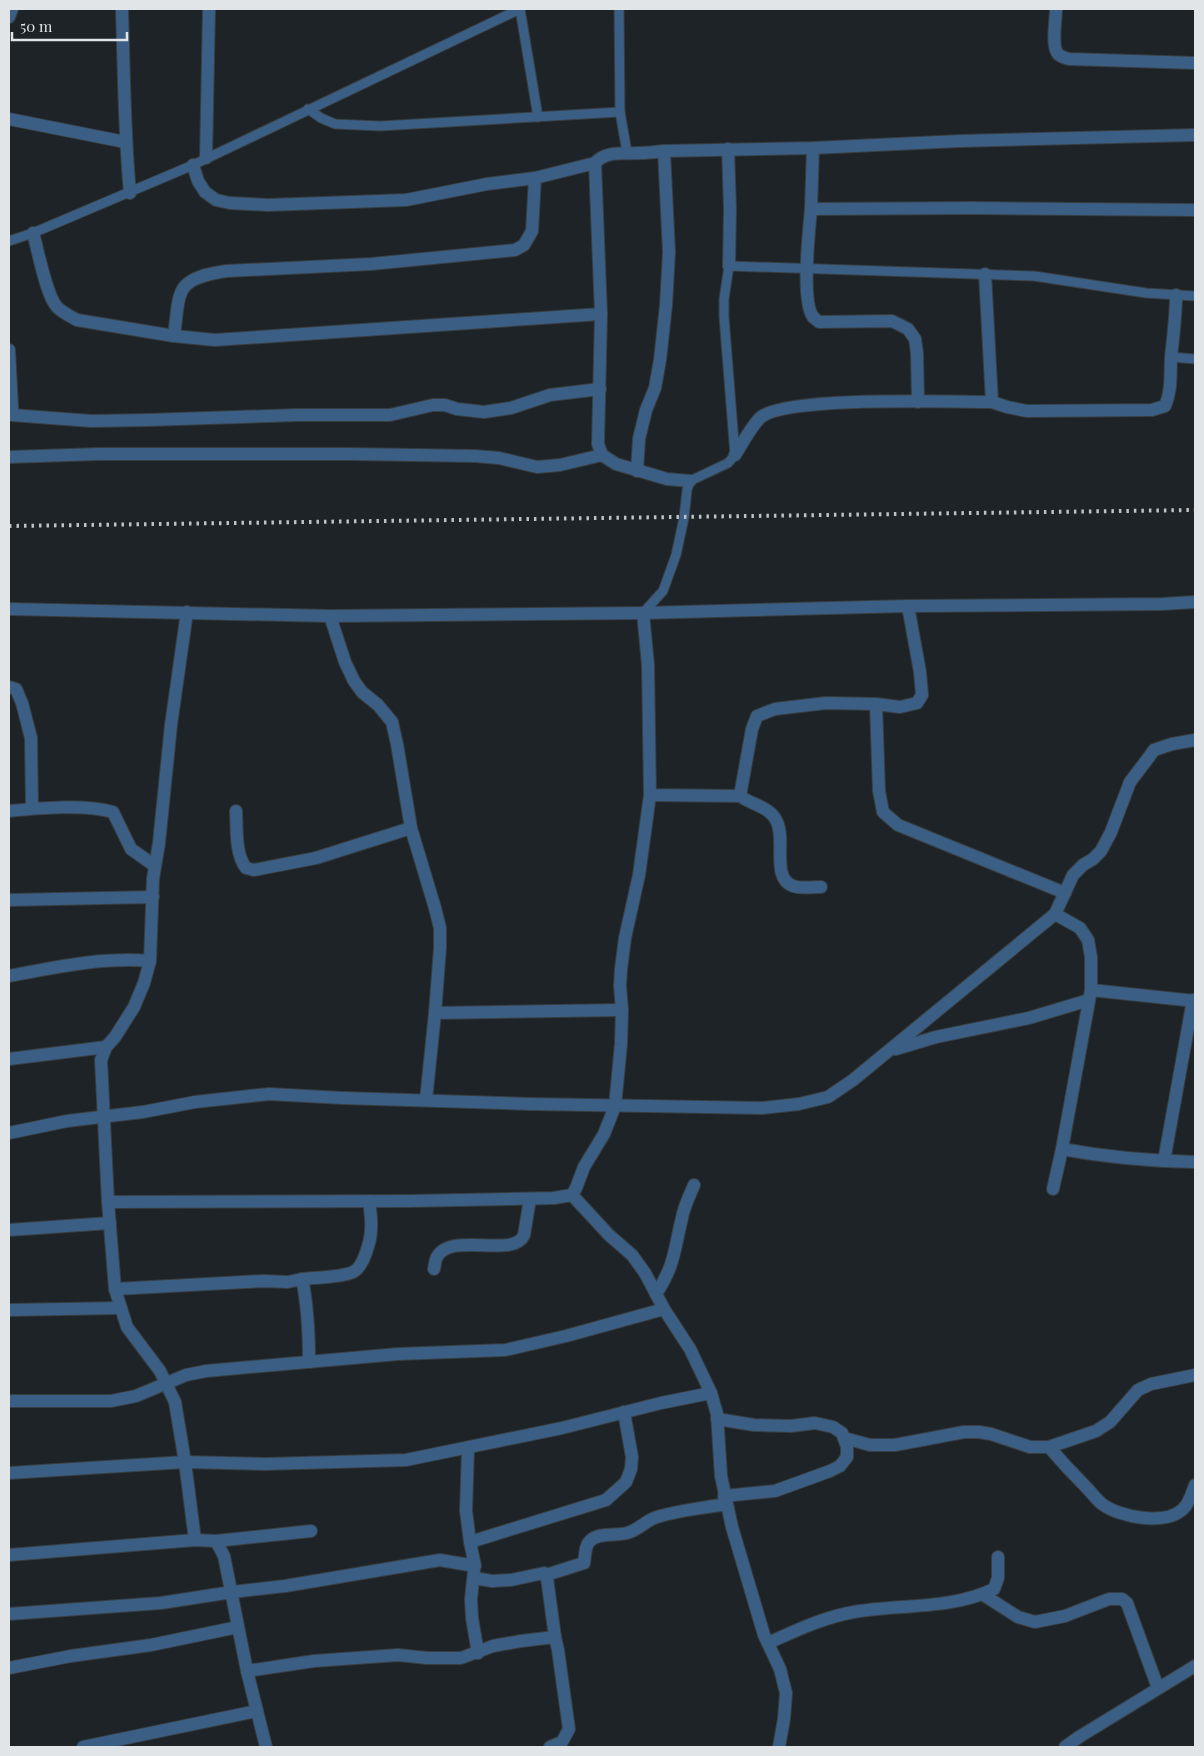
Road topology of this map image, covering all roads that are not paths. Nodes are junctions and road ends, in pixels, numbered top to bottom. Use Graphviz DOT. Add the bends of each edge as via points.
graph roads {
  1 [pos="12,9"];
  2 [pos="122,9"];
  3 [pos="209,9"];
  4 [pos="520,9"];
  5 [pos="619,9"];
  6 [pos="1056,9"];
  7 [pos="9,17"];
  8 [pos="1195,63"];
  9 [pos="308,108"];
  10 [pos="620,112"];
  11 [pos="538,117"];
  12 [pos="9,119"];
  13 [pos="1195,135"];
  14 [pos="125,142"];
  15 [pos="813,148"];
  16 [pos="728,149"];
  17 [pos="664,151"];
  18 [pos="627,152"];
  19 [pos="206,158"];
  20 [pos="595,163"];
  21 [pos="193,165"];
  22 [pos="535,178"];
  23 [pos="130,192"];
  24 [pos="811,209"];
  25 [pos="1195,210"];
  26 [pos="33,233"];
  27 [pos="9,241"];
  28 [pos="729,266"];
  29 [pos="806,270"];
  30 [pos="985,274"];
  31 [pos="1176,294"];
  32 [pos="1195,296"];
  33 [pos="601,314"];
  34 [pos="174,336"];
  35 [pos="9,350"];
  36 [pos="1172,357"];
  37 [pos="1195,359"];
  38 [pos="600,388"];
  39 [pos="918,402"];
  40 [pos="992,402"];
  41 [pos="10,415"];
  42 [pos="602,455"];
  43 [pos="735,455"];
  44 [pos="9,457"];
  45 [pos="637,470"];
  46 [pos="690,481"];
  47 [pos="1195,602"];
  48 [pos="908,606"];
  49 [pos="9,609"];
  50 [pos="187,612"];
  51 [pos="643,613"];
  52 [pos="330,616"];
  53 [pos="9,687"];
  54 [pos="876,704"];
  55 [pos="1195,740"];
  56 [pos="650,795"];
  57 [pos="740,796"];
  58 [pos="32,808"];
  59 [pos="9,810"];
  60 [pos="236,811"];
  61 [pos="411,828"];
  62 [pos="155,866"];
  63 [pos="820,887"];
  64 [pos="1065,893"];
  65 [pos="153,897"];
  66 [pos="9,900"];
  67 [pos="1055,914"];
  68 [pos="150,961"];
  69 [pos="9,976"];
  70 [pos="1090,995"];
  71 [pos="1194,1001"];
  72 [pos="622,1010"];
  73 [pos="435,1013"];
  74 [pos="106,1047"];
  75 [pos="890,1050"];
  76 [pos="9,1059"];
  77 [pos="426,1100"];
  78 [pos="615,1106"];
  79 [pos="103,1116"];
  80 [pos="9,1134"];
  81 [pos="1062,1149"];
  82 [pos="1164,1161"];
  83 [pos="1195,1162"];
  84 [pos="694,1185"];
  85 [pos="1053,1189"];
  86 [pos="572,1195"];
  87 [pos="530,1199"];
  88 [pos="369,1201"];
  89 [pos="108,1202"];
  90 [pos="110,1223"];
  91 [pos="9,1230"];
  92 [pos="434,1269"];
  93 [pos="302,1279"];
  94 [pos="115,1290"];
  95 [pos="656,1294"];
  96 [pos="120,1308"];
  97 [pos="664,1309"];
  98 [pos="9,1310"];
  99 [pos="309,1362"];
  100 [pos="1195,1375"];
  101 [pos="166,1383"];
  102 [pos="711,1393"];
  103 [pos="9,1401"];
  104 [pos="624,1412"];
  105 [pos="717,1419"];
  106 [pos="844,1438"];
  107 [pos="1049,1447"];
  108 [pos="468,1448"];
  109 [pos="185,1462"];
  110 [pos="9,1473"];
  111 [pos="1195,1485"];
  112 [pos="725,1500"];
  113 [pos="311,1531"];
  114 [pos="195,1540"];
  115 [pos="216,1541"];
  116 [pos="470,1542"];
  117 [pos="9,1554"];
  118 [pos="998,1557"];
  119 [pos="474,1572"];
  120 [pos="546,1575"];
  121 [pos="232,1592"];
  122 [pos="982,1594"];
  123 [pos="9,1614"];
  124 [pos="238,1627"];
  125 [pos="555,1637"];
  126 [pos="768,1643"];
  127 [pos="478,1653"];
  128 [pos="1195,1666"];
  129 [pos="9,1668"];
  130 [pos="247,1671"];
  131 [pos="1158,1688"];
  132 [pos="257,1711"];
  133 [pos="83,1747"];
  134 [pos="266,1747"];
  135 [pos="550,1747"];
  136 [pos="779,1747"];
  137 [pos="1065,1747"];
  1 -- 7 [label="street"];
  2 -- 14 [label="street"];
  3 -- 19 [label="street"];
  4 -- 9 [label="lane"];
  4 -- 11 [label="lane"];
  5 -- 10 [label="lane"];
  6 -- 8 [label="street" via="1055,41 1060,56 1069,59"];
  9 -- 11 [label="lane" via="334,124 353,125"];
  9 -- 19 [label="lane"];
  10 -- 11 [label="lane"];
  10 -- 18 [label="lane"];
  12 -- 14 [label="street"];
  13 -- 15 [label="street"];
  14 -- 23 [label="street"];
  15 -- 16 [label="street"];
  15 -- 24 [label="street"];
  16 -- 17 [label="street"];
  16 -- 28 [label="street"];
  17 -- 18 [label="street"];
  17 -- 45 [label="street" via="669,252 666,305 660,360 639,439"];
  18 -- 20 [label="street"];
  19 -- 21 [label="lane"];
  20 -- 22 [label="street"];
  20 -- 33 [label="street"];
  21 -- 22 [label="street" via="198,181 210,196 247,205 406,200"];
  21 -- 23 [label="lane"];
  22 -- 34 [label="street" via="532,231 524,245 515,250 371,264 207,274 186,284 180,293"];
  23 -- 26 [label="lane"];
  24 -- 25 [label="street"];
  24 -- 29 [label="street"];
  26 -- 27 [label="lane"];
  26 -- 34 [label="street" via="49,291 56,306 65,313 77,320"];
  28 -- 29 [label="lane"];
  28 -- 43 [label="lane" via="724,317"];
  29 -- 30 [label="lane"];
  29 -- 39 [label="street" via="809,303 813,316 819,322 892,321 908,328 918,353"];
  30 -- 31 [label="lane" via="1034,276"];
  30 -- 40 [label="street"];
  31 -- 32 [label="lane"];
  31 -- 36 [label="street"];
  33 -- 34 [label="street" via="215,340"];
  33 -- 38 [label="street"];
  35 -- 41 [label="street"];
  36 -- 37 [label="lane"];
  36 -- 40 [label="street" via="1169,397 1165,406 1159,409 1027,411"];
  38 -- 41 [label="street" via="550,395 510,408 484,412 433,405 380,415 90,421"];
  38 -- 42 [label="street" via="598,444"];
  39 -- 40 [label="street"];
  39 -- 43 [label="street" via="839,403 772,411 760,418"];
  42 -- 44 [label="street" via="537,467 476,456 158,454"];
  42 -- 45 [label="street" via="616,464"];
  43 -- 46 [label="lane" via="728,463"];
  45 -- 46 [label="street" via="667,479"];
  46 -- 51 [label="lane" via="676,556 663,591"];
  47 -- 48 [label="street"];
  48 -- 51 [label="street"];
  48 -- 54 [label="street" via="922,695 917,703 900,707"];
  49 -- 50 [label="street"];
  50 -- 52 [label="street"];
  50 -- 62 [label="street"];
  51 -- 52 [label="street"];
  51 -- 56 [label="street" via="648,665"];
  52 -- 61 [label="street" via="354,681 392,722"];
  53 -- 58 [label="street" via="19,696 31,738"];
  54 -- 57 [label="street" via="826,703 775,709 757,716"];
  54 -- 64 [label="street" via="879,791 883,812 898,825"];
  55 -- 64 [label="street" via="1154,750 1130,782 1112,832 1101,852 1073,875"];
  56 -- 57 [label="street"];
  56 -- 72 [label="street" via="639,875 625,938 620,986"];
  57 -- 63 [label="street" via="770,812 777,821 781,835 781,875 785,882 794,887"];
  58 -- 59 [label="street"];
  58 -- 62 [label="street" via="113,812 131,849"];
  60 -- 61 [label="street" via="242,863 254,870 316,858"];
  61 -- 73 [label="street" via="440,928"];
  62 -- 65 [label="street"];
  64 -- 67 [label="street"];
  65 -- 66 [label="street"];
  65 -- 68 [label="street"];
  67 -- 70 [label="street" via="1080,928 1088,940"];
  67 -- 75 [label="street"];
  68 -- 69 [label="street" via="100,960"];
  68 -- 74 [label="street" via="134,1006"];
  70 -- 71 [label="street"];
  70 -- 75 [label="street" via="1029,1018"];
  70 -- 81 [label="street"];
  71 -- 82 [label="street"];
  72 -- 73 [label="street"];
  72 -- 78 [label="street"];
  73 -- 77 [label="street"];
  74 -- 76 [label="street"];
  74 -- 79 [label="street" via="101,1060"];
  75 -- 78 [label="street" via="828,1097 799,1104 762,1108"];
  77 -- 78 [label="street"];
  77 -- 79 [label="street" via="268,1094"];
  78 -- 86 [label="street"];
  79 -- 80 [label="street"];
  79 -- 89 [label="street"];
  81 -- 82 [label="street"];
  81 -- 85 [label="street"];
  82 -- 83 [label="street"];
  84 -- 95 [label="street" via="682,1216 667,1278"];
  86 -- 87 [label="street"];
  86 -- 95 [label="street" via="608,1235 632,1255"];
  87 -- 88 [label="street"];
  87 -- 92 [label="street" via="526,1230 519,1242 456,1246 437,1256"];
  88 -- 89 [label="street"];
  88 -- 93 [label="street" via="372,1229 368,1248 358,1269"];
  89 -- 90 [label="street"];
  90 -- 91 [label="street"];
  90 -- 94 [label="street"];
  93 -- 94 [label="street"];
  93 -- 99 [label="street" via="309,1328"];
  94 -- 96 [label="street"];
  95 -- 97 [label="street"];
  96 -- 98 [label="street"];
  96 -- 101 [label="street" via="127,1327"];
  97 -- 99 [label="street" via="505,1350 398,1354"];
  97 -- 102 [label="street" via="690,1349"];
  99 -- 101 [label="street" via="206,1371"];
  100 -- 107 [label="street" via="1138,1390 1110,1422 1096,1431"];
  101 -- 103 [label="street" via="136,1396 111,1401"];
  101 -- 109 [label="street" via="175,1402"];
  102 -- 104 [label="street"];
  102 -- 105 [label="street"];
  104 -- 108 [label="street"];
  104 -- 116 [label="street" via="632,1469 626,1482 606,1500"];
  105 -- 106 [label="street" via="754,1425 815,1423 833,1427"];
  105 -- 112 [label="street"];
  106 -- 107 [label="street" via="870,1445 895,1445 979,1432 1030,1447"];
  106 -- 112 [label="street" via="847,1457 840,1466 774,1491"];
  107 -- 111 [label="street" via="1102,1504 1119,1514 1159,1518 1175,1514 1182,1510"];
  108 -- 109 [label="street" via="406,1460 266,1464"];
  108 -- 116 [label="street" via="466,1511"];
  109 -- 110 [label="street"];
  109 -- 114 [label="street"];
  112 -- 120 [label="street" via="654,1517 637,1529 590,1540 584,1563"];
  112 -- 126 [label="street"];
  113 -- 115 [label="street"];
  114 -- 115 [label="street"];
  114 -- 117 [label="street"];
  115 -- 121 [label="street" via="224,1556"];
  116 -- 119 [label="street"];
  118 -- 122 [label="street" via="998,1578 994,1589"];
  119 -- 120 [label="street" via="492,1581"];
  119 -- 121 [label="street" via="440,1560"];
  119 -- 127 [label="street" via="471,1599"];
  120 -- 125 [label="street"];
  121 -- 123 [label="street" via="161,1603"];
  121 -- 124 [label="street"];
  122 -- 126 [label="street" via="920,1607 853,1612"];
  122 -- 131 [label="street" via="1018,1617 1035,1622 1122,1598 1127,1603"];
  124 -- 129 [label="street"];
  124 -- 130 [label="street"];
  125 -- 127 [label="street" via="511,1642"];
  125 -- 135 [label="street" via="569,1729 562,1742"];
  126 -- 136 [label="street" via="786,1693"];
  127 -- 130 [label="street" via="461,1658 398,1654"];
  128 -- 131 [label="street"];
  130 -- 132 [label="street"];
  131 -- 137 [label="street"];
  132 -- 133 [label="street"];
  132 -- 134 [label="street"];
}
